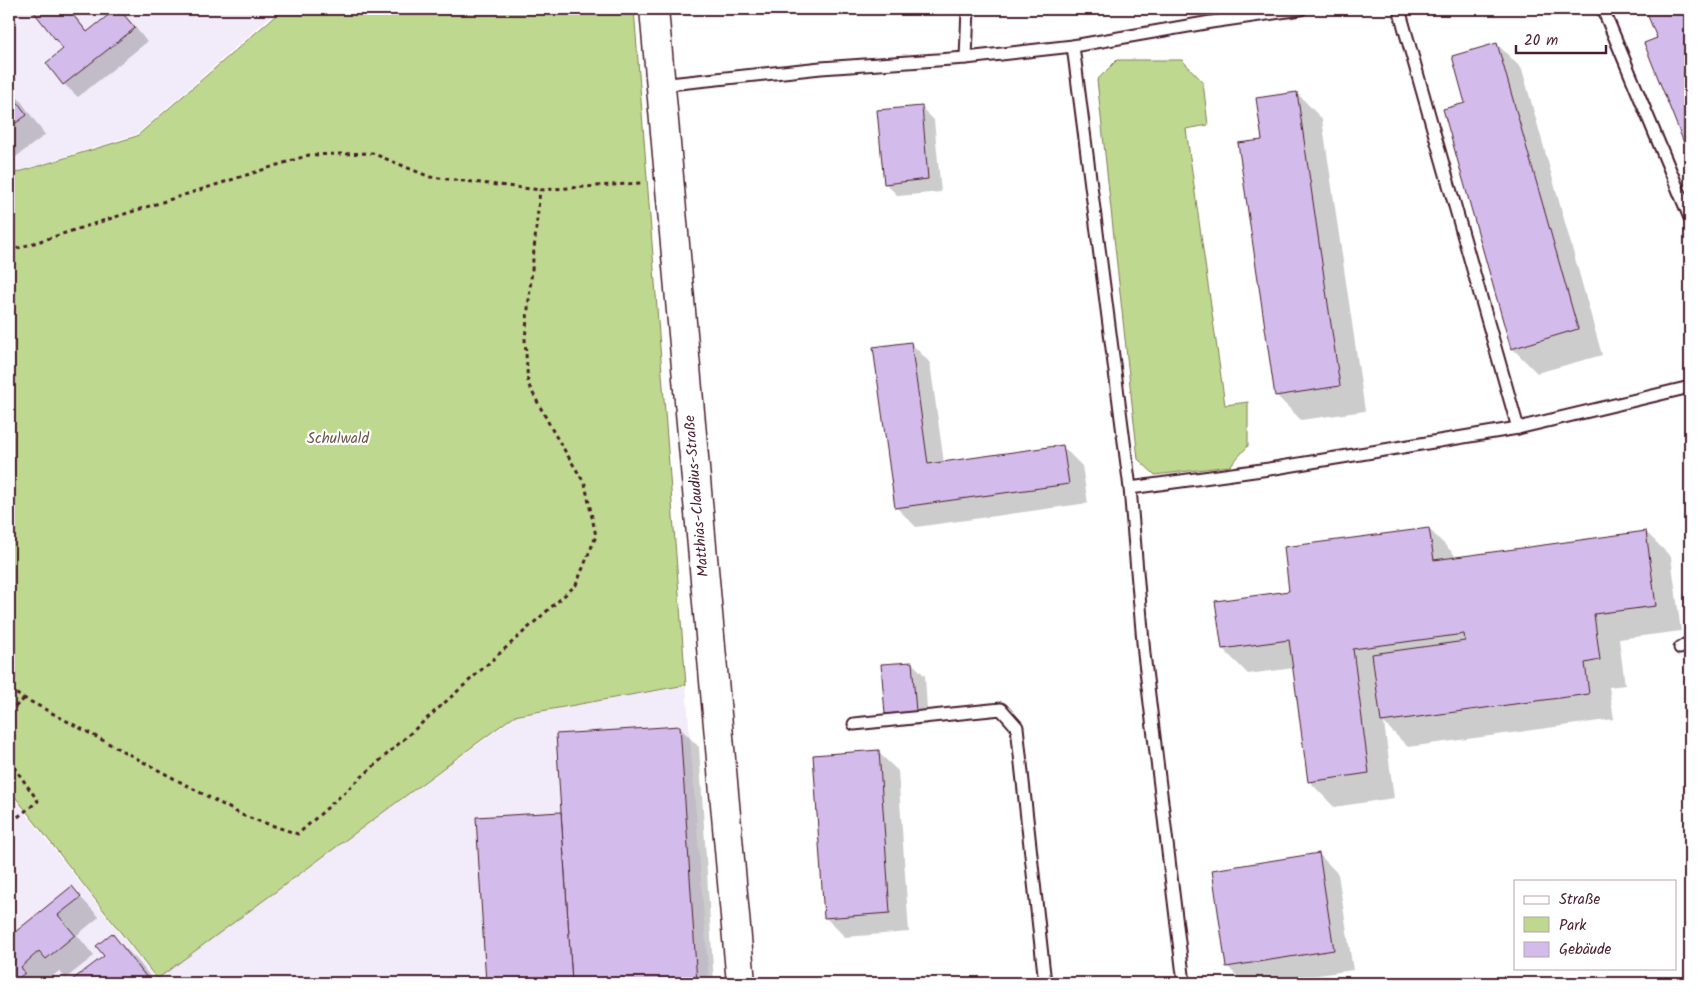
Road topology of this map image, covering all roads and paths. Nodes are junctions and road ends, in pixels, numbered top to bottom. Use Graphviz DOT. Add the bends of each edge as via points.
graph roads {
  1 [pos="654,9"];
  2 [pos="968,9"];
  3 [pos="1301,9"];
  4 [pos="1399,9"];
  5 [pos="1602,9"];
  6 [pos="1073,46"];
  7 [pos="966,58"];
  8 [pos="660,85"];
  9 [pos="669,181"];
  10 [pos="540,190"];
  11 [pos="1690,218"];
  12 [pos="9,250"];
  13 [pos="1690,386"];
  14 [pos="1518,428"];
  15 [pos="1130,488"];
  16 [pos="9,690"];
  17 [pos="24,699"];
  18 [pos="9,712"];
  19 [pos="854,724"];
  20 [pos="9,760"];
  21 [pos="9,824"];
  22 [pos="741,983"];
  23 [pos="1045,983"];
  24 [pos="1184,983"];
  1 -- 8 [label="street, Matthias-Claudius-Straße"];
  2 -- 7 [label="lane"];
  3 -- 6 [label="lane"];
  4 -- 14 [label="lane"];
  5 -- 11 [label="lane"];
  6 -- 7 [label="lane"];
  6 -- 15 [label="lane"];
  7 -- 8 [label="lane" via="821,68"];
  8 -- 9 [label="street, Matthias-Claudius-Straße"];
  9 -- 10 [label="path"];
  9 -- 22 [label="street, Matthias-Claudius-Straße"];
  10 -- 12 [label="path" via="430,177 372,153 309,154"];
  10 -- 17 [label="path" via="525,339 528,384 586,484 596,536 576,585 298,834 244,816"];
  13 -- 14 [label="lane"];
  14 -- 15 [label="lane"];
  15 -- 24 [label="lane" via="1144,654"];
  16 -- 17 [label="path"];
  17 -- 18 [label="path"];
  19 -- 23 [label="lane" via="1001,709 1017,727"];
  20 -- 21 [label="path" via="38,801"];
}
